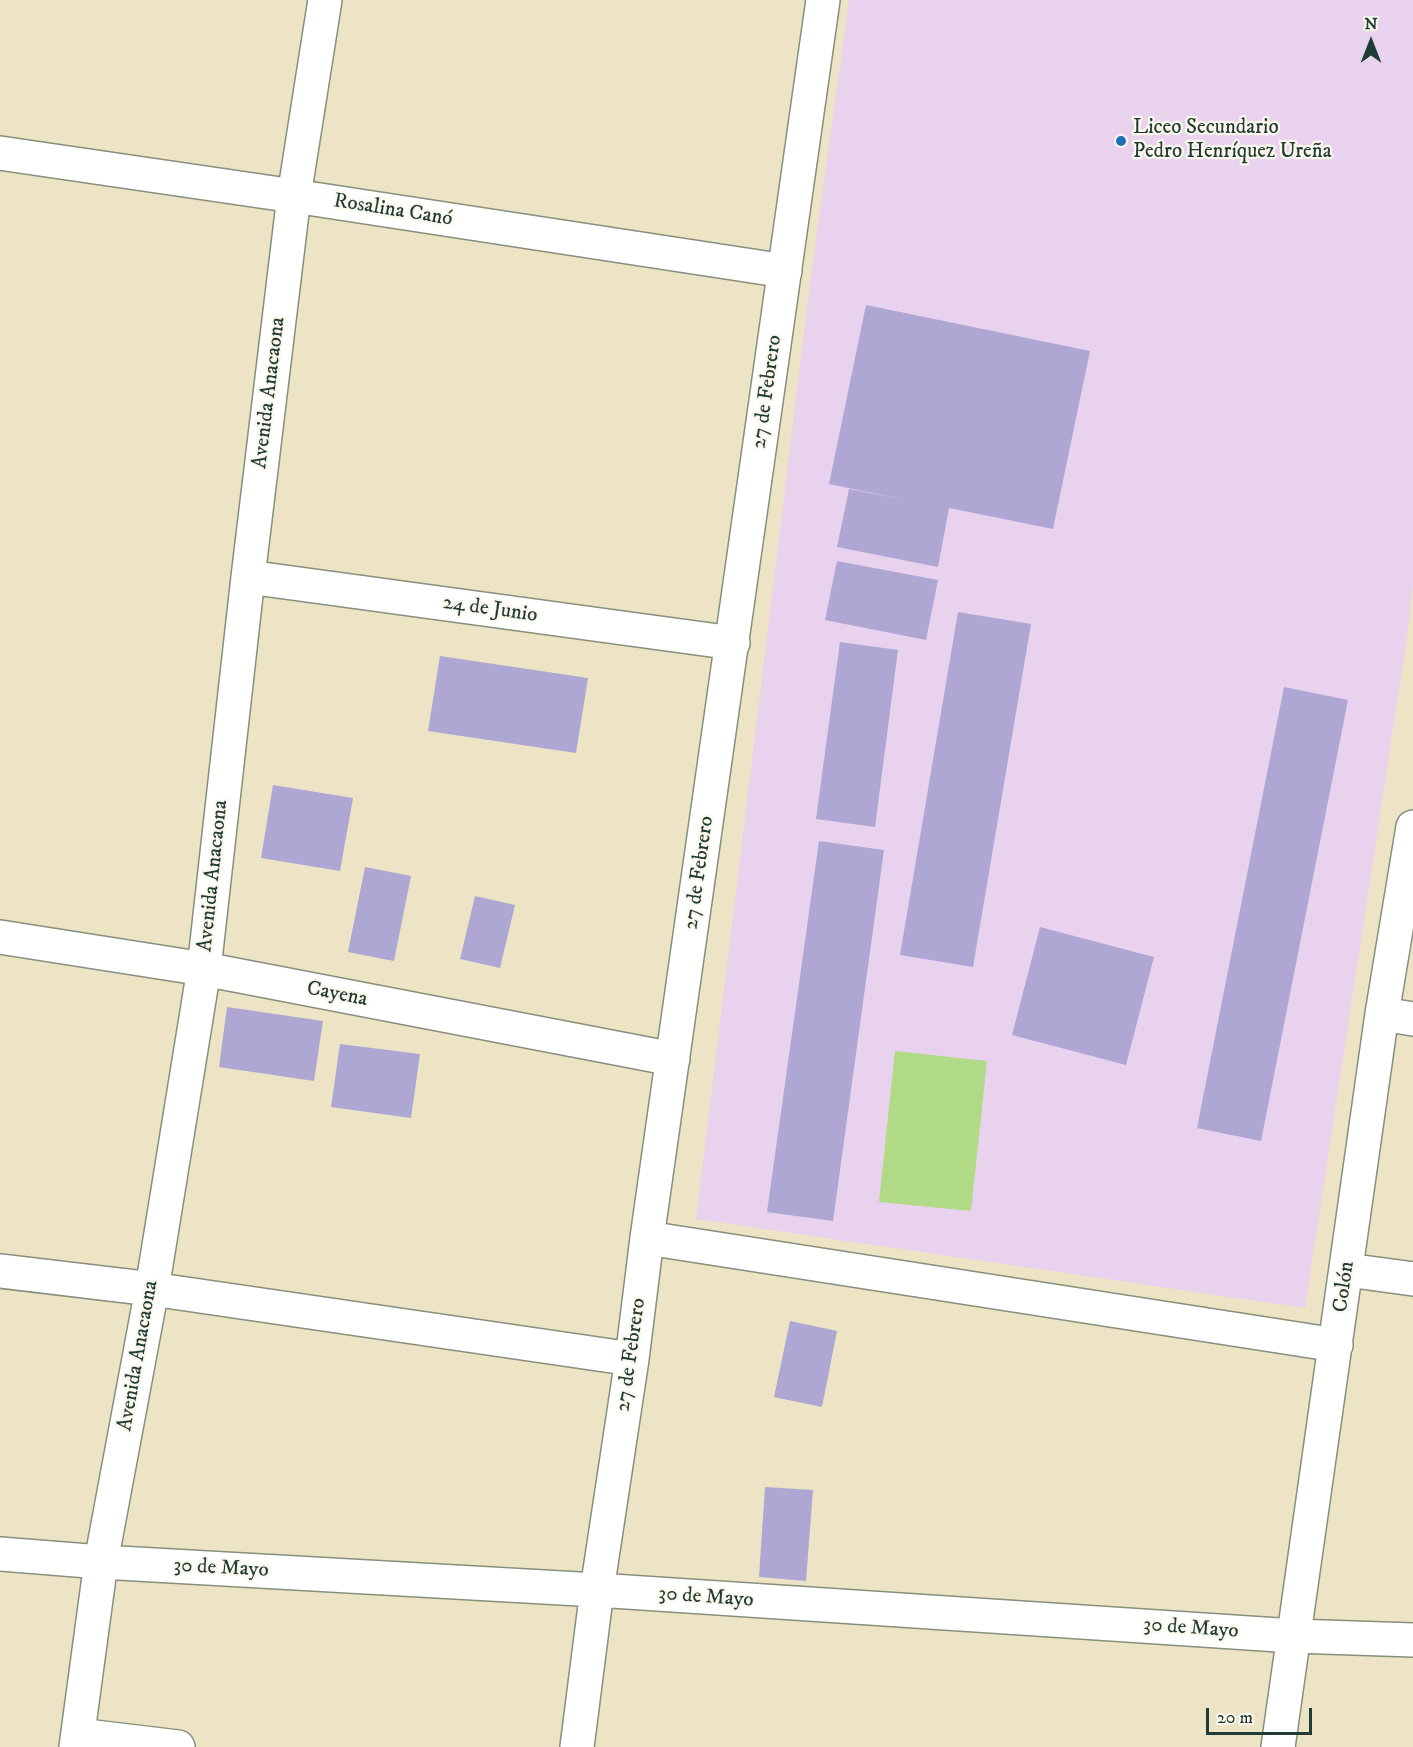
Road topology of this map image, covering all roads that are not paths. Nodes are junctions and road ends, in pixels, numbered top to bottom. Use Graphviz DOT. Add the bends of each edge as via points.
graph roads {
  1 [pos="325,0"];
  2 [pos="823,0"];
  3 [pos="0,153"];
  4 [pos="294,195"];
  5 [pos="785,272"];
  6 [pos="248,577"];
  7 [pos="733,643"];
  8 [pos="1413,828"];
  9 [pos="0,937"];
  10 [pos="204,969"];
  11 [pos="1398,1017"];
  12 [pos="674,1059"];
  13 [pos="647,1238"];
  14 [pos="1347,1270"];
  15 [pos="0,1271"];
  16 [pos="1413,1280"];
  17 [pos="152,1289"];
  18 [pos="1336,1345"];
  19 [pos="632,1359"];
  20 [pos="0,1554"];
  21 [pos="101,1562"];
  22 [pos="597,1590"];
  23 [pos="1294,1636"];
  24 [pos="1413,1640"];
  25 [pos="77,1741"];
  26 [pos="178,1747"];
  27 [pos="577,1747"];
  28 [pos="1278,1747"];
  1 -- 4 [label="street, Avenida Anacaona"];
  2 -- 5 [label="street, 27 de Febrero"];
  3 -- 4 [label="street, Rosalina Canó"];
  4 -- 5 [label="street, Rosalina Canó"];
  4 -- 6 [label="street, Avenida Anacaona"];
  5 -- 7 [label="street, 27 de Febrero"];
  6 -- 7 [label="street, 24 de Junio"];
  6 -- 10 [label="street, Avenida Anacaona"];
  7 -- 12 [label="street, 27 de Febrero"];
  8 -- 11 [label="street, Colón"];
  9 -- 10 [label="street, Cayena"];
  10 -- 12 [label="street, Cayena"];
  10 -- 17 [label="street, Avenida Anacaona"];
  11 -- 14 [label="street, Colón"];
  12 -- 13 [label="street, 27 de Febrero"];
  13 -- 18 [label="street"];
  13 -- 19 [label="street, 27 de Febrero"];
  14 -- 16 [label="street"];
  14 -- 18 [label="street, Colón"];
  15 -- 17 [label="street"];
  17 -- 19 [label="street"];
  17 -- 21 [label="street, Avenida Anacaona"];
  18 -- 23 [label="street, Colón"];
  19 -- 22 [label="street, 27 de Febrero"];
  20 -- 21 [label="street, 30 de Mayo"];
  21 -- 22 [label="street, 30 de Mayo"];
  21 -- 25 [label="street, Avenida Anacaona"];
  22 -- 23 [label="street, 30 de Mayo"];
  22 -- 27 [label="street, 27 de Febrero"];
  23 -- 24 [label="street, 30 de Mayo"];
  23 -- 28 [label="street, Colón"];
  25 -- 26 [label="street"];
}
